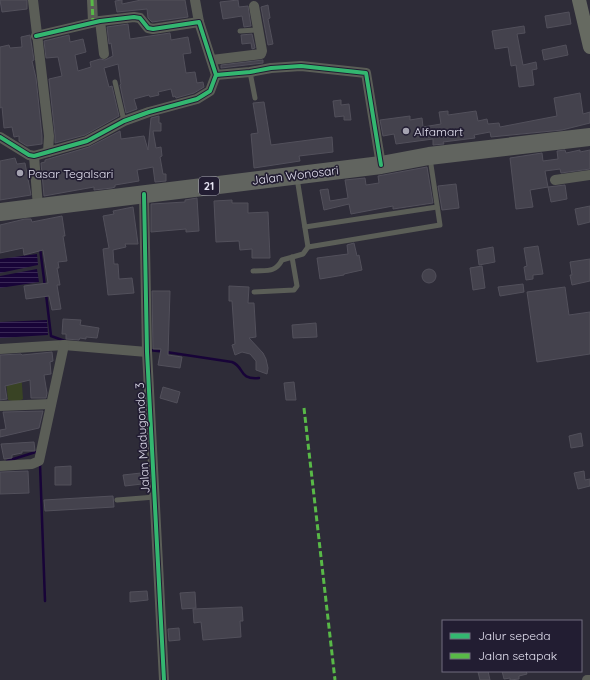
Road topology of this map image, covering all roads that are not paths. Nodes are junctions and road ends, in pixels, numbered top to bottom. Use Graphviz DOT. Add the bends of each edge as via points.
graph roads {
  1 [pos="33,0"];
  2 [pos="92,0"];
  3 [pos="195,0"];
  4 [pos="579,0"];
  5 [pos="254,6"];
  6 [pos="96,22"];
  7 [pos="199,22"];
  8 [pos="258,30"];
  9 [pos="240,31"];
  10 [pos="36,36"];
  11 [pos="590,47"];
  12 [pos="104,54"];
  13 [pos="212,60"];
  14 [pos="250,72"];
  15 [pos="216,75"];
  16 [pos="115,82"];
  17 [pos="255,98"];
  18 [pos="124,121"];
  19 [pos="590,136"];
  20 [pos="0,137"];
  21 [pos="48,152"];
  22 [pos="34,156"];
  23 [pos="429,156"];
  24 [pos="382,165"];
  25 [pos="297,175"];
  26 [pos="590,175"];
  27 [pos="556,180"];
  28 [pos="144,194"];
  29 [pos="437,207"];
  30 [pos="36,208"];
  31 [pos="0,212"];
  32 [pos="305,227"];
  33 [pos="308,247"];
  34 [pos="292,257"];
  35 [pos="253,271"];
  36 [pos="254,292"];
  37 [pos="63,345"];
  38 [pos="0,349"];
  39 [pos="147,352"];
  40 [pos="52,404"];
  41 [pos="0,406"];
  42 [pos="0,466"];
  43 [pos="155,497"];
  44 [pos="117,500"];
  45 [pos="164,680"];
  46 [pos="587,680"];
  47 [pos="590,680"];
  1 -- 10 [label="street"];
  2 -- 6 [label="street"];
  3 -- 7 [label="street"];
  4 -- 11 [label="main road"];
  5 -- 8 [label="street"];
  6 -- 7 [label="street" via="134,17 140,18 148,28 153,29"];
  6 -- 10 [label="street"];
  6 -- 12 [label="street"];
  7 -- 13 [label="street"];
  8 -- 9 [label="lane"];
  8 -- 13 [label="street" via="261,54"];
  10 -- 21 [label="street" via="50,136"];
  13 -- 15 [label="street"];
  14 -- 15 [label="street"];
  14 -- 17 [label="lane"];
  14 -- 24 [label="street" via="300,66 366,73"];
  15 -- 18 [label="street" via="210,91 203,97"];
  16 -- 18 [label="lane"];
  18 -- 21 [label="street" via="87,141"];
  19 -- 23 [label="highway, Jalan Wonosari / 21"];
  20 -- 22 [label="street"];
  21 -- 22 [label="street"];
  22 -- 30 [label="street"];
  23 -- 24 [label="highway, Jalan Wonosari / 21"];
  23 -- 29 [label="lane"];
  24 -- 25 [label="highway, Jalan Wonosari / 21"];
  25 -- 28 [label="highway, Jalan Wonosari / 21"];
  25 -- 32 [label="lane"];
  26 -- 27 [label="street"];
  28 -- 30 [label="highway, Jalan Wonosari / 21"];
  28 -- 39 [label="street, Jalan Madugondo 3"];
  29 -- 32 [label="lane"];
  29 -- 33 [label="lane" via="440,225"];
  30 -- 31 [label="highway, Jalan Wonosari / 21"];
  32 -- 33 [label="lane"];
  33 -- 34 [label="lane" via="303,254"];
  34 -- 35 [label="lane" via="282,260 274,269"];
  34 -- 36 [label="lane" via="297,286 294,290"];
  37 -- 38 [label="street"];
  37 -- 39 [label="street"];
  37 -- 40 [label="street"];
  39 -- 43 [label="street, Jalan Madugondo 3"];
  40 -- 41 [label="street"];
  40 -- 42 [label="street" via="39,461 32,464"];
  43 -- 44 [label="lane"];
  43 -- 45 [label="street, Jalan Madugondo 3"];
  46 -- 47 [label="street"];
}
